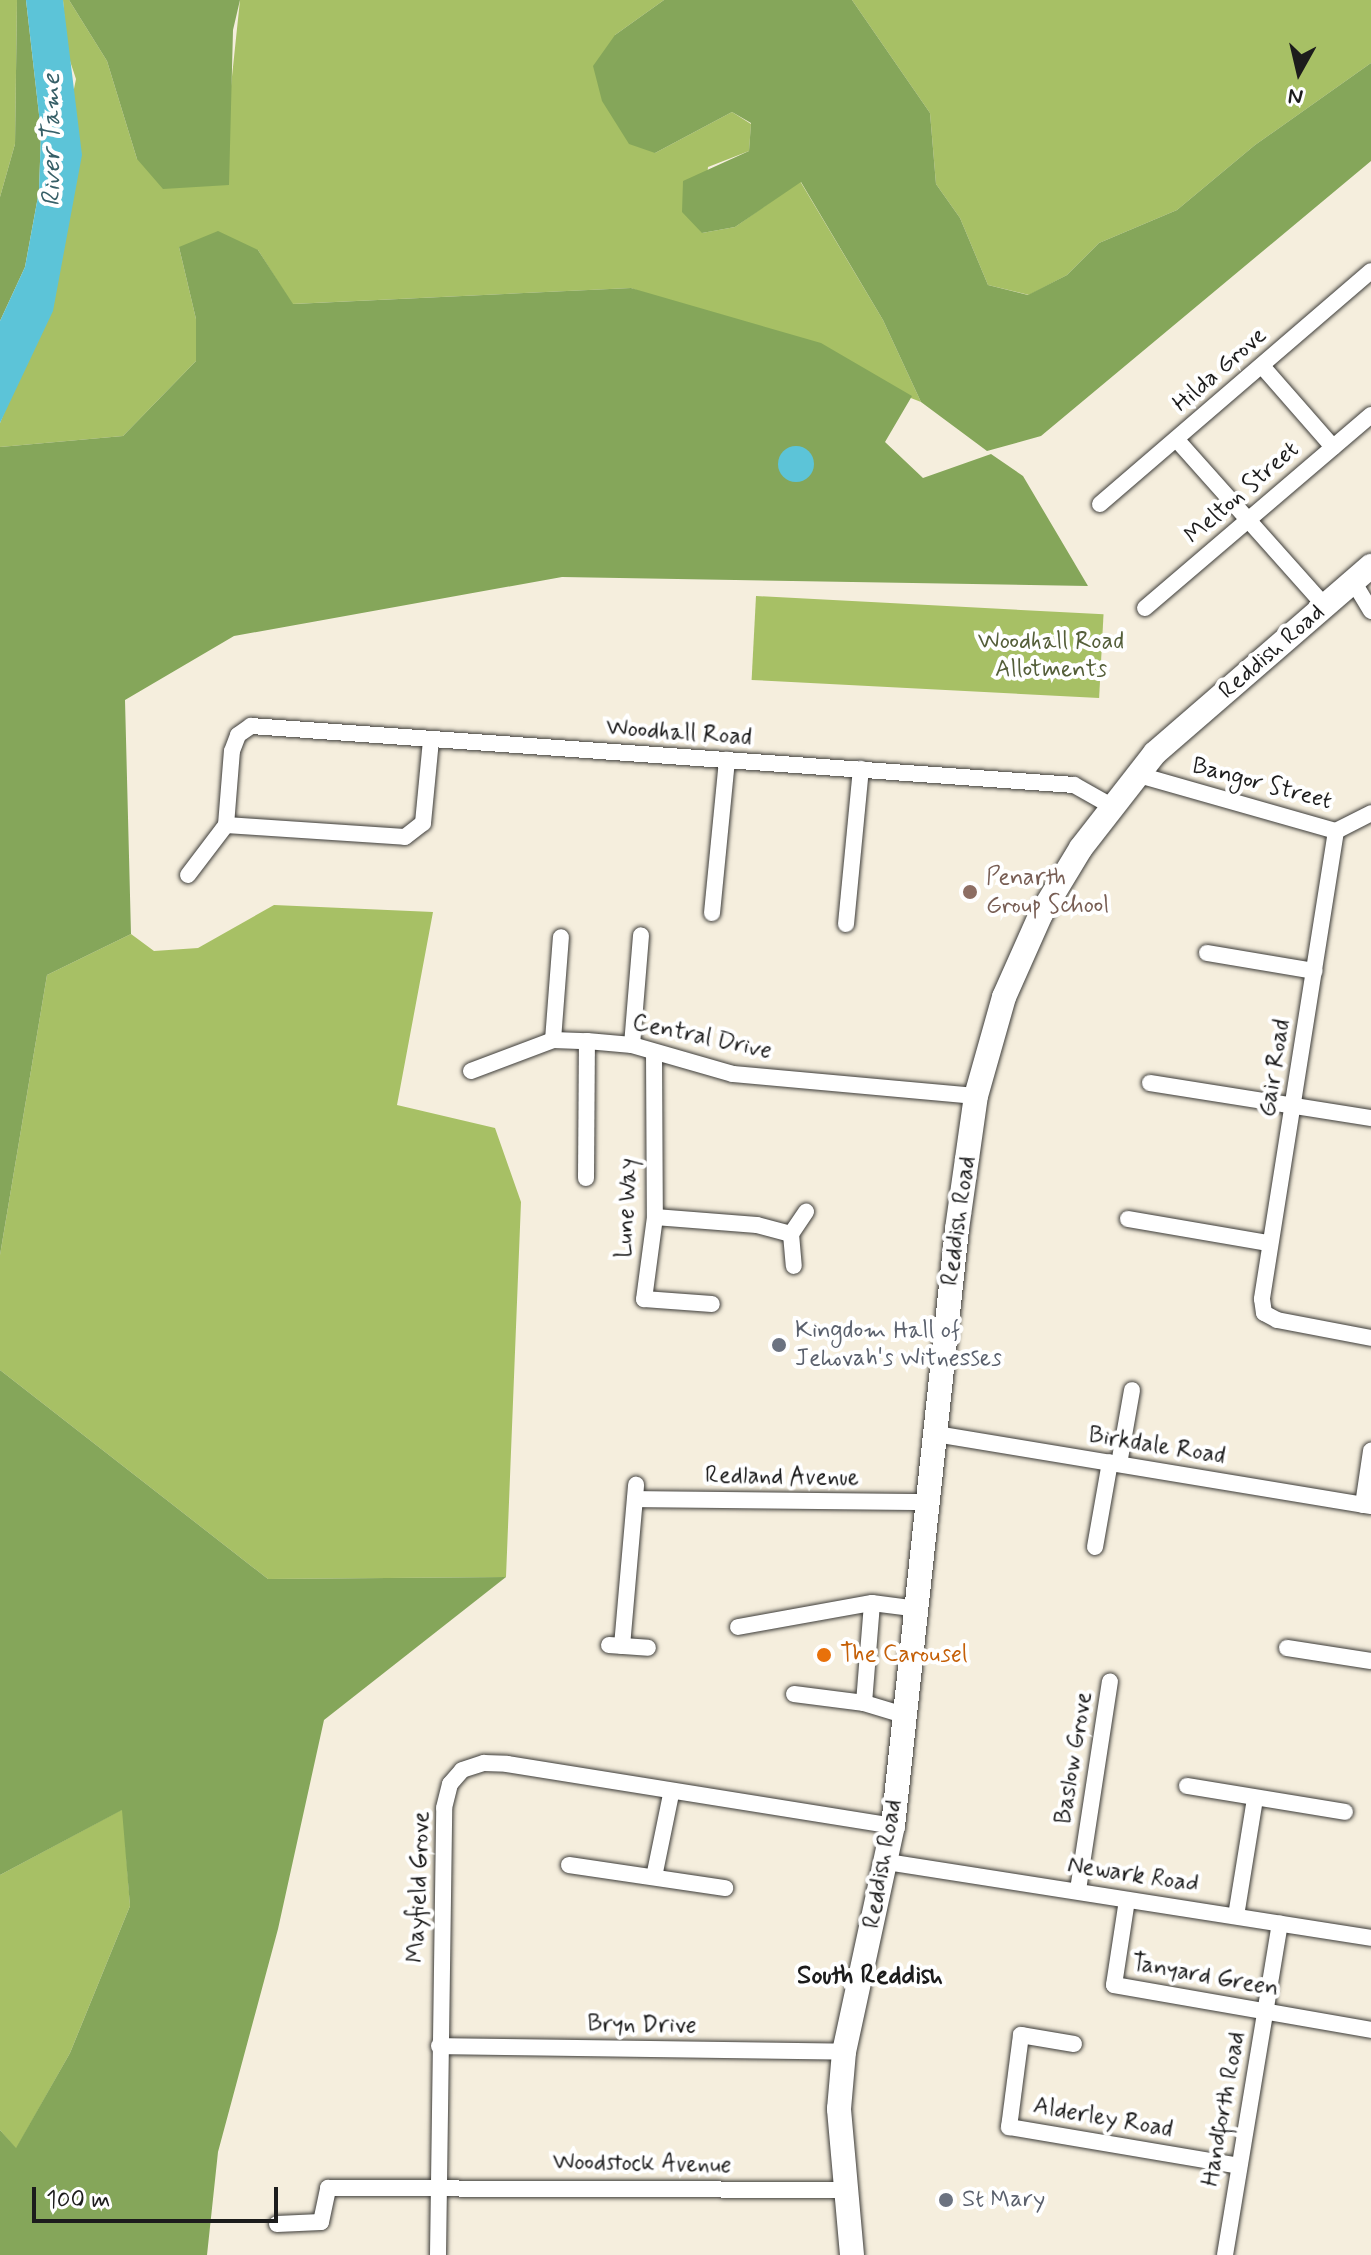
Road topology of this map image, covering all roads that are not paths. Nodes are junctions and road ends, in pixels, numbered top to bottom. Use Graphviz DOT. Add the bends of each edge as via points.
graph roads {
  1 [pos="1371,271"];
  2 [pos="1262,366"];
  3 [pos="1371,415"];
  4 [pos="1177,440"];
  5 [pos="1333,447"];
  6 [pos="1100,504"];
  7 [pos="1249,520"];
  8 [pos="1362,574"];
  9 [pos="1325,606"];
  10 [pos="1145,608"];
  11 [pos="1371,611"];
  12 [pos="431,740"];
  13 [pos="727,760"];
  14 [pos="861,769"];
  15 [pos="1139,775"];
  16 [pos="1113,807"];
  17 [pos="1371,813"];
  18 [pos="226,825"];
  19 [pos="1336,831"];
  20 [pos="188,875"];
  21 [pos="712,913"];
  22 [pos="846,924"];
  23 [pos="641,935"];
  24 [pos="561,937"];
  25 [pos="1207,953"];
  26 [pos="1314,971"];
  27 [pos="553,1040"];
  28 [pos="587,1041"];
  29 [pos="632,1045"];
  30 [pos="654,1052"];
  31 [pos="471,1071"];
  32 [pos="1150,1083"];
  33 [pos="976,1096"];
  34 [pos="1294,1106"];
  35 [pos="1371,1118"];
  36 [pos="586,1178"];
  37 [pos="806,1212"];
  38 [pos="655,1217"];
  39 [pos="1128,1219"];
  40 [pos="791,1234"];
  41 [pos="1268,1243"];
  42 [pos="794,1266"];
  43 [pos="712,1304"];
  44 [pos="1371,1338"];
  45 [pos="1132,1390"];
  46 [pos="936,1434"];
  47 [pos="1371,1451"];
  48 [pos="1115,1463"];
  49 [pos="929,1502"];
  50 [pos="1367,1505"];
  51 [pos="1095,1547"];
  52 [pos="872,1603"];
  53 [pos="918,1609"];
  54 [pos="738,1627"];
  55 [pos="648,1648"];
  56 [pos="1287,1648"];
  57 [pos="1371,1661"];
  58 [pos="1110,1681"];
  59 [pos="794,1694"];
  60 [pos="864,1703"];
  61 [pos="907,1716"];
  62 [pos="1187,1786"];
  63 [pos="671,1794"];
  64 [pos="1255,1799"];
  65 [pos="1345,1812"];
  66 [pos="893,1826"];
  67 [pos="887,1862"];
  68 [pos="569,1865"];
  69 [pos="654,1877"];
  70 [pos="725,1888"];
  71 [pos="1078,1890"];
  72 [pos="1127,1900"];
  73 [pos="1236,1916"];
  74 [pos="1280,1924"];
  75 [pos="1371,1938"];
  76 [pos="1265,2011"];
  77 [pos="1371,2030"];
  78 [pos="1074,2044"];
  79 [pos="439,2046"];
  80 [pos="844,2052"];
  81 [pos="1239,2166"];
  82 [pos="439,2186"];
  83 [pos="845,2190"];
  84 [pos="277,2224"];
  85 [pos="438,2255"];
  86 [pos="852,2255"];
  87 [pos="1225,2255"];
  1 -- 2 [label="street, Hilda Grove"];
  2 -- 4 [label="street, Hilda Grove"];
  2 -- 5 [label="street"];
  3 -- 5 [label="street, Melton Street"];
  4 -- 6 [label="street, Hilda Grove"];
  4 -- 7 [label="street"];
  5 -- 7 [label="street, Melton Street"];
  7 -- 9 [label="street"];
  7 -- 10 [label="street, Melton Street"];
  8 -- 9 [label="main road, Reddish Road"];
  8 -- 11 [label="street"];
  9 -- 15 [label="main road, Reddish Road" via="1155,753"];
  12 -- 13 [label="street, Woodhall Road"];
  12 -- 18 [label="street" via="423,823 405,837"];
  12 -- 18 [label="street, Woodhall Road" via="251,726 238,735"];
  13 -- 14 [label="street, Woodhall Road"];
  13 -- 21 [label="street"];
  14 -- 16 [label="street, Woodhall Road" via="1074,785"];
  14 -- 22 [label="street"];
  15 -- 16 [label="main road, Reddish Road"];
  15 -- 19 [label="street, Bangor Street"];
  16 -- 33 [label="main road, Reddish Road" via="1041,914 1004,997"];
  17 -- 19 [label="street, Bangor Street"];
  18 -- 20 [label="street"];
  19 -- 26 [label="street, Gair Road"];
  23 -- 29 [label="street"];
  24 -- 27 [label="street"];
  25 -- 26 [label="street"];
  26 -- 34 [label="street, Gair Road"];
  27 -- 28 [label="street, Central Drive"];
  27 -- 31 [label="street, Central Drive"];
  28 -- 29 [label="street, Central Drive"];
  28 -- 36 [label="street"];
  29 -- 30 [label="street, Central Drive"];
  30 -- 33 [label="street, Central Drive" via="733,1074"];
  30 -- 38 [label="street, Lune Way"];
  32 -- 34 [label="street"];
  33 -- 46 [label="main road, Reddish Road"];
  34 -- 35 [label="street"];
  34 -- 41 [label="street, Gair Road"];
  37 -- 40 [label="street"];
  38 -- 40 [label="street" via="757,1225"];
  38 -- 43 [label="street, Lune Way" via="644,1299"];
  39 -- 41 [label="street"];
  40 -- 42 [label="street"];
  41 -- 44 [label="street, Gair Road" via="1264,1313"];
  45 -- 48 [label="street"];
  46 -- 48 [label="street, Birkdale Road"];
  46 -- 49 [label="main road, Reddish Road"];
  47 -- 50 [label="street"];
  48 -- 50 [label="street, Birkdale Road"];
  48 -- 51 [label="street"];
  49 -- 53 [label="main road, Reddish Road"];
  49 -- 55 [label="street, Redland Avenue" via="635,1492 616,1646"];
  52 -- 53 [label="street"];
  52 -- 54 [label="street"];
  52 -- 60 [label="street"];
  53 -- 61 [label="main road, Reddish Road"];
  56 -- 57 [label="street"];
  58 -- 71 [label="street, Baslow Grove"];
  59 -- 60 [label="street"];
  60 -- 61 [label="street"];
  61 -- 66 [label="main road, Reddish Road"];
  62 -- 64 [label="street"];
  63 -- 66 [label="street, Mayfield Grove"];
  63 -- 69 [label="street"];
  63 -- 79 [label="street, Mayfield Grove" via="507,1764 484,1763 462,1770 450,1784 444,1808"];
  64 -- 65 [label="street"];
  64 -- 73 [label="street"];
  66 -- 67 [label="main road, Reddish Road"];
  67 -- 71 [label="street, Newark Road"];
  67 -- 80 [label="main road, Reddish Road"];
  68 -- 69 [label="street"];
  69 -- 70 [label="street"];
  71 -- 72 [label="street, Newark Road"];
  72 -- 73 [label="street, Newark Road"];
  72 -- 76 [label="street, Tanyard Green" via="1114,1985"];
  73 -- 74 [label="street, Newark Road"];
  74 -- 75 [label="street, Newark Road"];
  74 -- 76 [label="street, Handforth Road"];
  76 -- 77 [label="street, Tanyard Green"];
  76 -- 81 [label="street, Handforth Road"];
  78 -- 81 [label="street, Alderley Road" via="1021,2035 1009,2127"];
  79 -- 80 [label="street, Bryn Drive"];
  79 -- 82 [label="street, Mayfield Grove"];
  80 -- 83 [label="main road, Reddish Road" via="839,2109"];
  81 -- 87 [label="street, Handforth Road"];
  82 -- 83 [label="street, Woodstock Avenue"];
  82 -- 84 [label="street, Woodstock Avenue" via="328,2188 321,2222"];
  82 -- 85 [label="street, Mayfield Grove"];
  83 -- 86 [label="main road, Reddish Road"];
}
